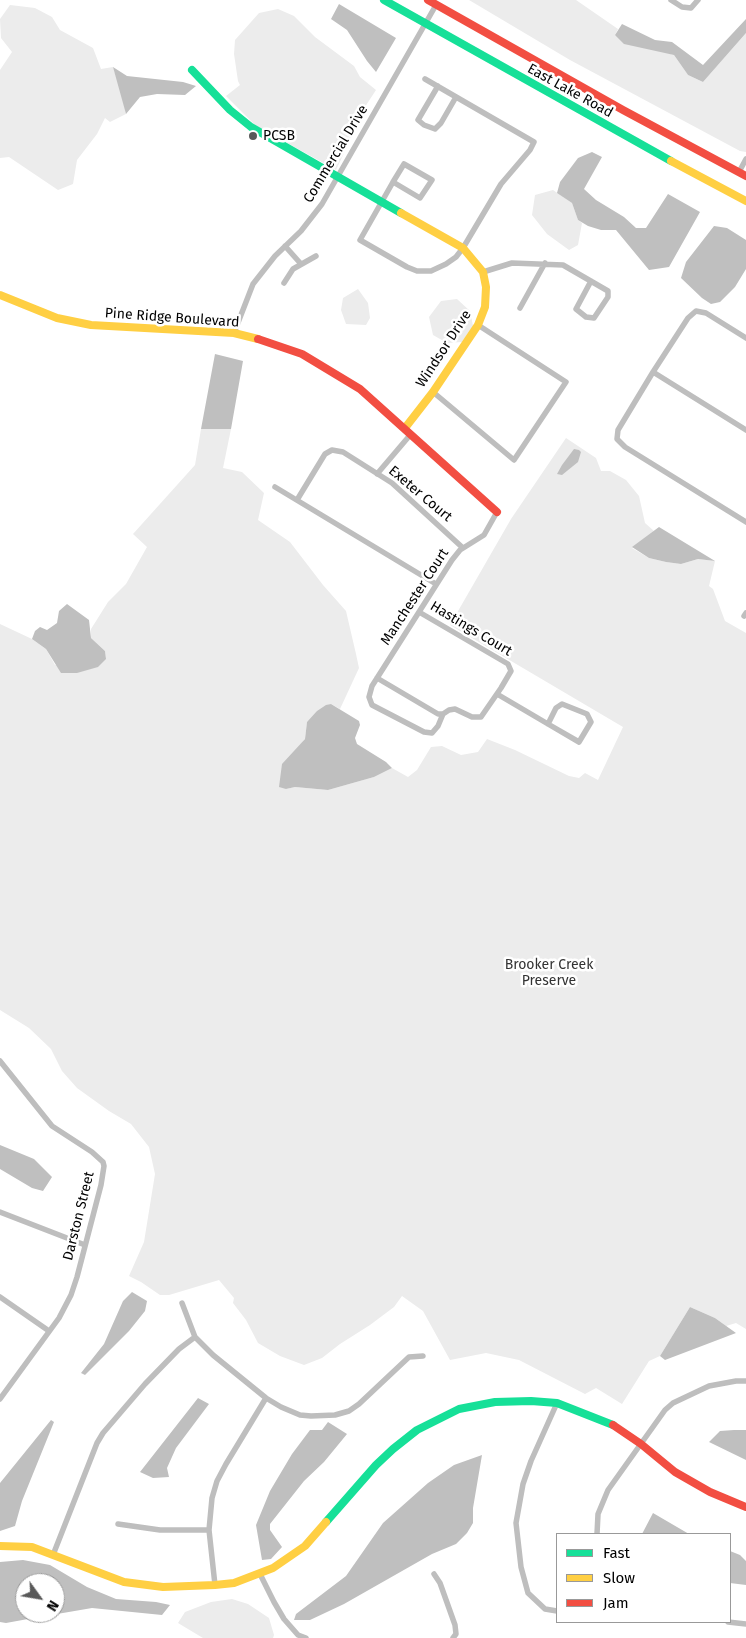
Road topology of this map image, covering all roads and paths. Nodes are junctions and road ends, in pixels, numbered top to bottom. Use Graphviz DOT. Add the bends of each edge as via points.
graph roads {
  1 [pos="384,0"];
  2 [pos="428,0"];
  3 [pos="671,0"];
  4 [pos="698,0"];
  5 [pos="436,4"];
  6 [pos="425,24"];
  7 [pos="192,70"];
  8 [pos="425,79"];
  9 [pos="438,86"];
  10 [pos="456,97"];
  11 [pos="746,159"];
  12 [pos="742,174"];
  13 [pos="338,177"];
  14 [pos="393,182"];
  15 [pos="746,201"];
  16 [pos="382,202"];
  17 [pos="285,246"];
  18 [pos="463,248"];
  19 [pos="316,256"];
  20 [pos="545,263"];
  21 [pos="301,264"];
  22 [pos="483,272"];
  23 [pos="591,282"];
  24 [pos="284,283"];
  25 [pos="0,295"];
  26 [pos="520,308"];
  27 [pos="478,325"];
  28 [pos="234,334"];
  29 [pos="746,338"];
  30 [pos="653,372"];
  31 [pos="433,392"];
  32 [pos="746,430"];
  33 [pos="408,431"];
  34 [pos="377,474"];
  35 [pos="275,486"];
  36 [pos="297,500"];
  37 [pos="497,512"];
  38 [pos="746,522"];
  39 [pos="464,548"];
  40 [pos="436,584"];
  41 [pos="419,612"];
  42 [pos="377,678"];
  43 [pos="497,694"];
  44 [pos="443,714"];
  45 [pos="548,724"];
  46 [pos="0,1061"];
  47 [pos="0,1212"];
  48 [pos="85,1245"];
  49 [pos="0,1297"];
  50 [pos="182,1303"];
  51 [pos="49,1331"];
  52 [pos="195,1337"];
  53 [pos="423,1356"];
  54 [pos="746,1382"];
  55 [pos="266,1398"];
  56 [pos="0,1399"];
  57 [pos="557,1403"];
  58 [pos="641,1444"];
  59 [pos="746,1507"];
  60 [pos="118,1524"];
  61 [pos="209,1530"];
  62 [pos="597,1533"];
  63 [pos="0,1546"];
  64 [pos="53,1555"];
  65 [pos="260,1574"];
  66 [pos="434,1574"];
  67 [pos="215,1586"];
  68 [pos="556,1611"];
  69 [pos="731,1622"];
  70 [pos="746,1624"];
  71 [pos="306,1638"];
  72 [pos="453,1638"];
  1 -- 6 [label="street, East Lake Road"];
  2 -- 5 [label="street, East Lake Road"];
  3 -- 4 [label="street" via="691,8"];
  5 -- 6 [label="street, Commercial Drive"];
  5 -- 12 [label="street, East Lake Road"];
  6 -- 13 [label="street, Commercial Drive"];
  6 -- 15 [label="street, East Lake Road"];
  7 -- 13 [label="street" via="251,127"];
  8 -- 9 [label="street"];
  9 -- 10 [label="street"];
  9 -- 10 [label="street" via="418,120 424,125 435,128 442,123"];
  10 -- 18 [label="street" via="534,142 501,184"];
  11 -- 12 [label="street"];
  13 -- 16 [label="street"];
  13 -- 17 [label="street, Commercial Drive" via="322,204"];
  14 -- 14 [label="street" via="404,164 432,180 420,198"];
  14 -- 16 [label="street"];
  16 -- 18 [label="street"];
  16 -- 18 [label="street" via="360,240 406,267 430,271 446,264"];
  17 -- 21 [label="street"];
  17 -- 28 [label="street, Commercial Drive" via="253,284"];
  18 -- 22 [label="street"];
  19 -- 21 [label="street"];
  20 -- 22 [label="street" via="512,262"];
  20 -- 23 [label="street" via="563,264"];
  20 -- 26 [label="street"];
  21 -- 24 [label="street" via="288,274"];
  22 -- 27 [label="street, Windsor Drive" via="485,307"];
  23 -- 23 [label="street" via="608,291 608,298 594,318 576,309"];
  25 -- 28 [label="street, Pine Ridge Boulevard" via="57,318 91,325"];
  27 -- 31 [label="street, Windsor Drive"];
  27 -- 31 [label="street" via="566,382 514,460"];
  28 -- 33 [label="street, Pine Ridge Boulevard" via="302,354 360,389"];
  29 -- 30 [label="street" via="706,313 696,311 688,318"];
  30 -- 32 [label="street"];
  30 -- 38 [label="street" via="618,430 617,438 625,447"];
  31 -- 33 [label="street, Windsor Drive"];
  33 -- 34 [label="street, Windsor Drive"];
  33 -- 37 [label="street, Pine Ridge Boulevard"];
  34 -- 36 [label="street, Exeter Court" via="343,452 332,450 326,454"];
  34 -- 39 [label="street, Exeter Court" via="392,483"];
  35 -- 36 [label="street"];
  36 -- 40 [label="street"];
  37 -- 39 [label="street, Manchester Court" via="484,535"];
  39 -- 40 [label="street, Manchester Court"];
  40 -- 41 [label="street, Manchester Court"];
  41 -- 42 [label="street, Manchester Court"];
  41 -- 43 [label="street, Hastings Court" via="508,664 511,671"];
  42 -- 44 [label="street"];
  42 -- 44 [label="street, Manchester Court" via="369,697 372,705 424,732 432,733"];
  43 -- 44 [label="street, Hastings Court" via="481,717 472,717 455,709"];
  43 -- 45 [label="street"];
  45 -- 45 [label="street" via="578,742 591,722 587,714 562,704 556,708"];
  46 -- 48 [label="street, Darston Street" via="52,1126 102,1162 104,1172"];
  47 -- 48 [label="street"];
  48 -- 51 [label="street, Darston Street" via="71,1295"];
  49 -- 51 [label="street"];
  50 -- 52 [label="street"];
  51 -- 56 [label="street, Darston Street"];
  52 -- 55 [label="street"];
  52 -- 64 [label="street" via="152,1377 103,1433"];
  53 -- 55 [label="street" via="409,1357 359,1404 335,1415 300,1415"];
  54 -- 58 [label="street" via="709,1386 673,1403"];
  55 -- 61 [label="street" via="217,1481"];
  57 -- 58 [label="street" via="609,1422"];
  57 -- 65 [label="street" via="495,1402 459,1409 417,1430 376,1465 305,1546"];
  57 -- 68 [label="street" via="523,1484 516,1523 528,1593 545,1608"];
  58 -- 59 [label="street" via="686,1480"];
  58 -- 62 [label="street" via="608,1490 598,1514"];
  60 -- 61 [label="street" via="160,1530"];
  61 -- 67 [label="street"];
  63 -- 64 [label="street" via="32,1547"];
  64 -- 67 [label="street" via="124,1582 164,1587"];
  65 -- 67 [label="street"];
  65 -- 71 [label="street" via="284,1619 298,1635"];
  66 -- 72 [label="street" via="455,1625"];
  69 -- 70 [label="street"];
}
